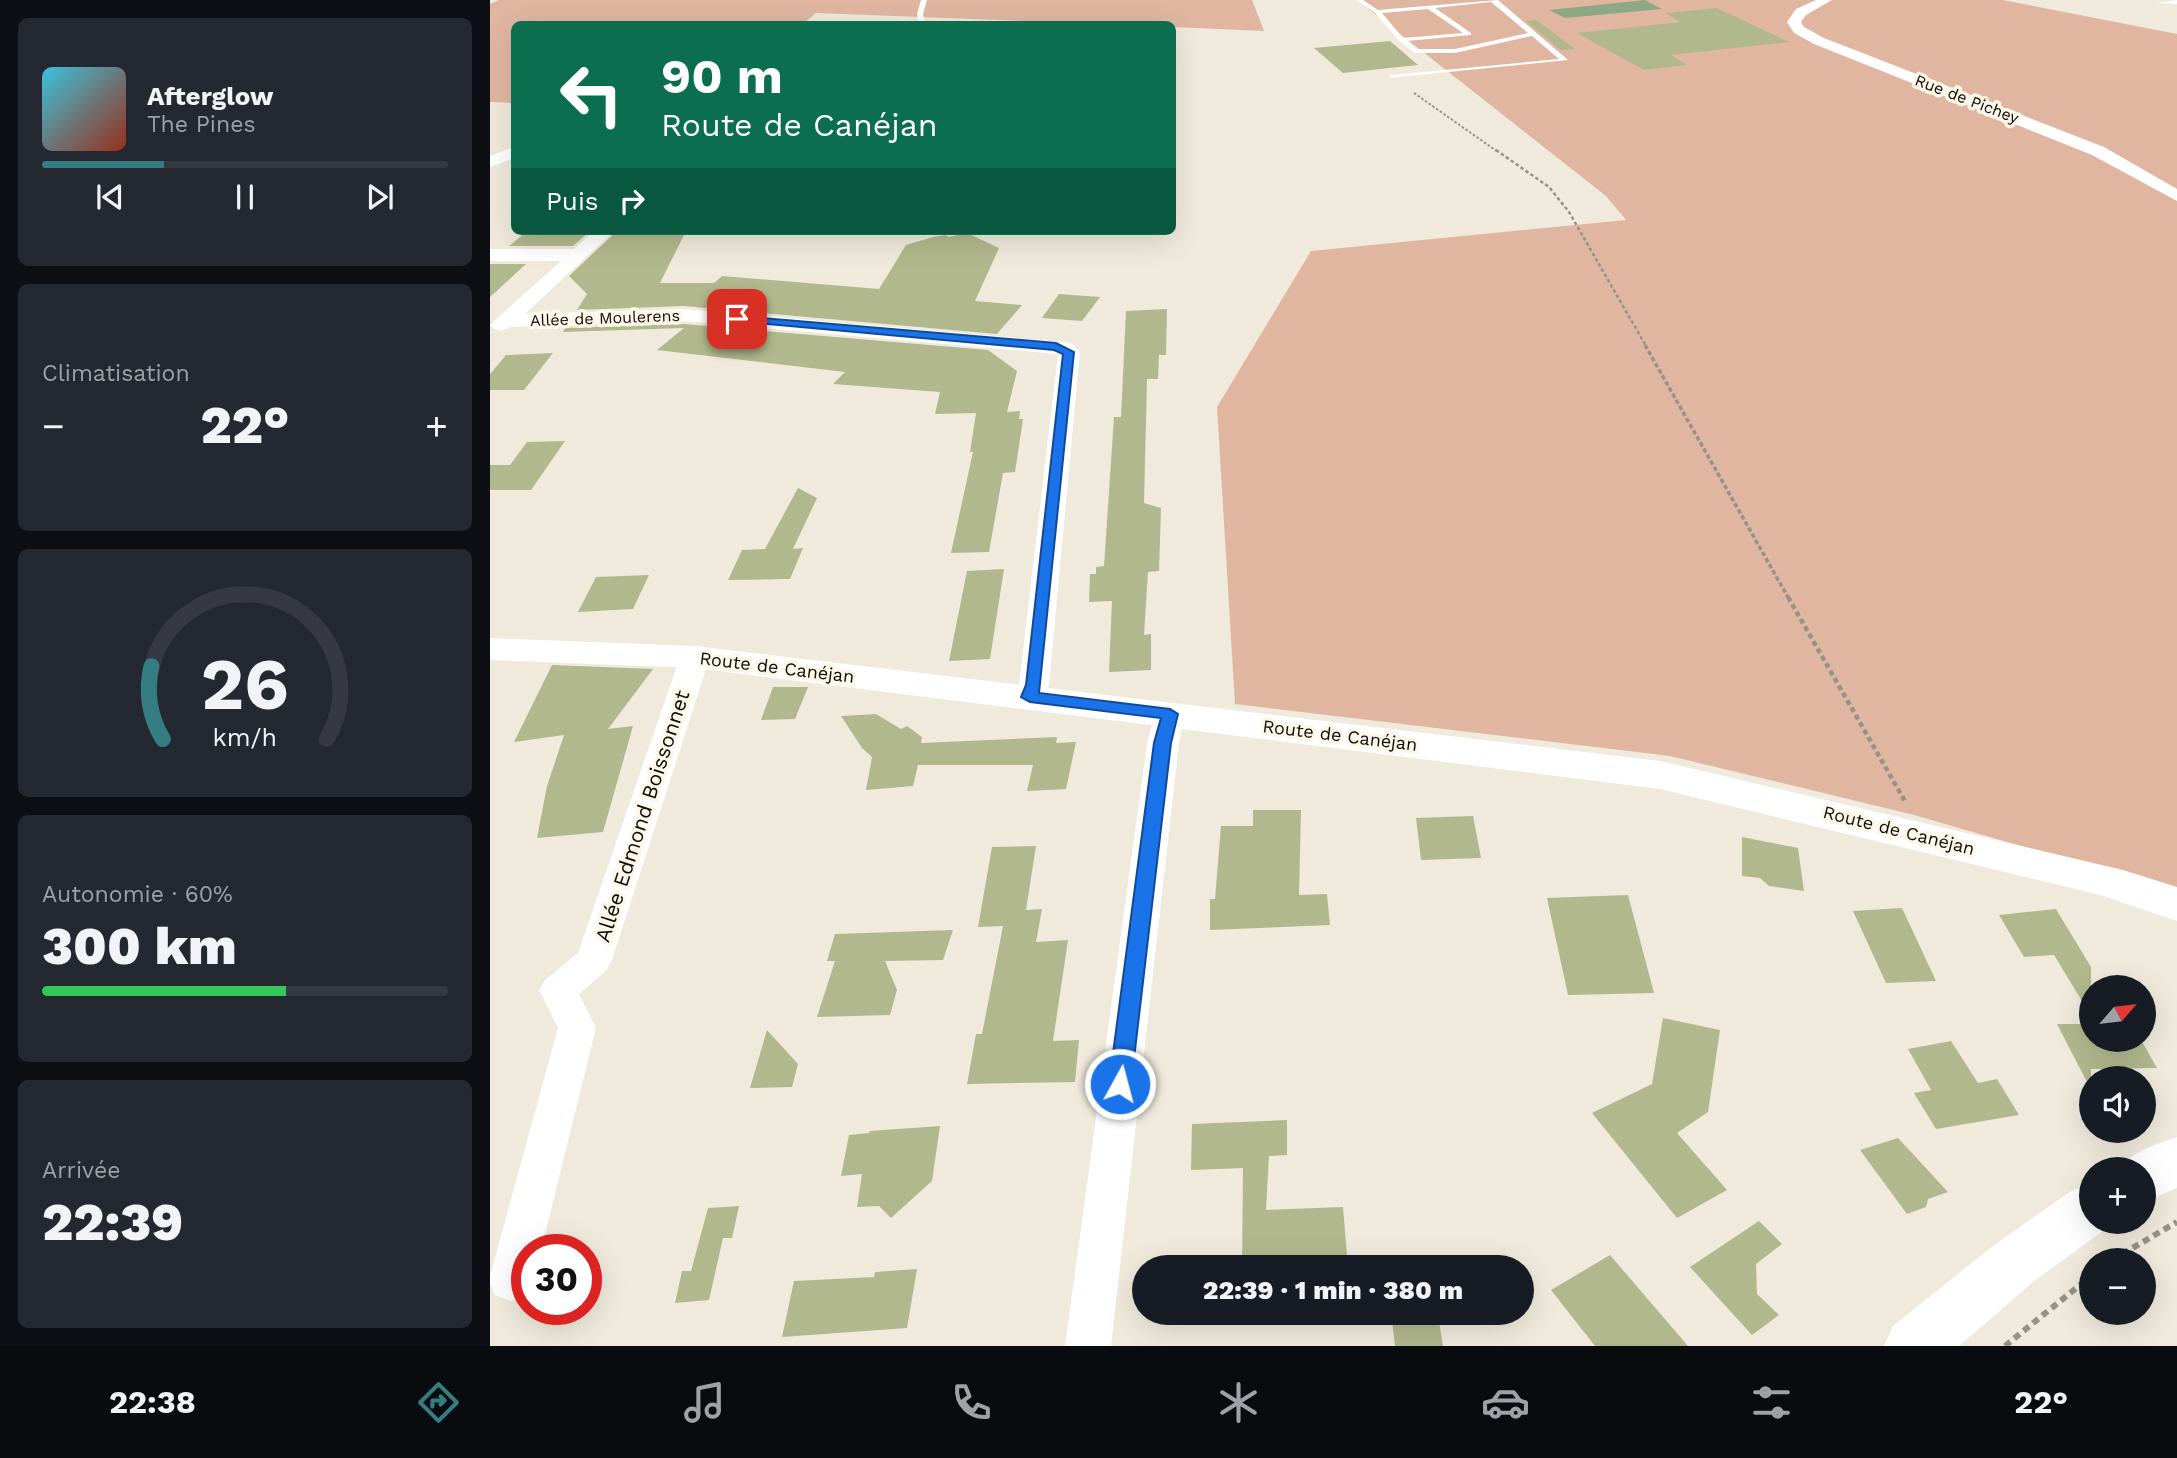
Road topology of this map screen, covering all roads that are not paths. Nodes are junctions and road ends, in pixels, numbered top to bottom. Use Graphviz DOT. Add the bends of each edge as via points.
graph roads {
  1 [pos="924,0"];
  2 [pos="1359,0"];
  3 [pos="1494,0"];
  4 [pos="1826,0"];
  5 [pos="2177,2"];
  6 [pos="2160,3"];
  7 [pos="1430,7"];
  8 [pos="1377,12"];
  9 [pos="921,21"];
  10 [pos="1532,34"];
  11 [pos="1401,40"];
  12 [pos="1415,51"];
  13 [pos="1423,60"];
  14 [pos="1412,65"];
  15 [pos="511,153"];
  16 [pos="490,162"];
  17 [pos="2177,196"];
  18 [pos="601,235"];
  19 [pos="490,255"];
  20 [pos="579,255"];
  21 [pos="497,328"];
  22 [pos="490,649"];
  23 [pos="695,657"];
  24 [pos="1030,697"];
  25 [pos="1170,714"];
  26 [pos="2177,904"];
  27 [pos="2177,1160"];
  28 [pos="2156,1172"];
  29 [pos="2079,1217"];
  30 [pos="523,1234"];
  31 [pos="1088,1346"];
  32 [pos="1914,1346"];
  1 -- 9 [label="lane"];
  2 -- 8 [label="lane"];
  3 -- 7 [label="lane"];
  3 -- 10 [label="lane"];
  4 -- 17 [label="street, Rue de Pichey" via="1801,12 1794,22 1799,30 2098,151"];
  5 -- 6 [label="lane"];
  7 -- 8 [label="lane"];
  7 -- 11 [label="lane" via="1469,34"];
  8 -- 11 [label="lane"];
  10 -- 12 [label="lane" via="1455,51"];
  10 -- 14 [label="lane" via="1565,60 1391,77"];
  11 -- 12 [label="lane"];
  12 -- 13 [label="lane"];
  15 -- 16 [label="street"];
  18 -- 20 [label="street"];
  19 -- 20 [label="street"];
  20 -- 21 [label="street"];
  21 -- 24 [label="street, Allée de Moulerens" via="684,314 1056,346 1069,352"];
  22 -- 23 [label="street, Route de Canéjan"];
  23 -- 24 [label="street, Route de Canéjan"];
  23 -- 30 [label="street, Allée Edmond Boissonnet" via="594,960 558,990 578,1028"];
  24 -- 25 [label="street, Route de Canéjan"];
  25 -- 26 [label="street, Route de Canéjan" via="1660,775 2107,881"];
  25 -- 31 [label="street"];
  27 -- 28 [label="street"];
  29 -- 32 [label="street"];
}
